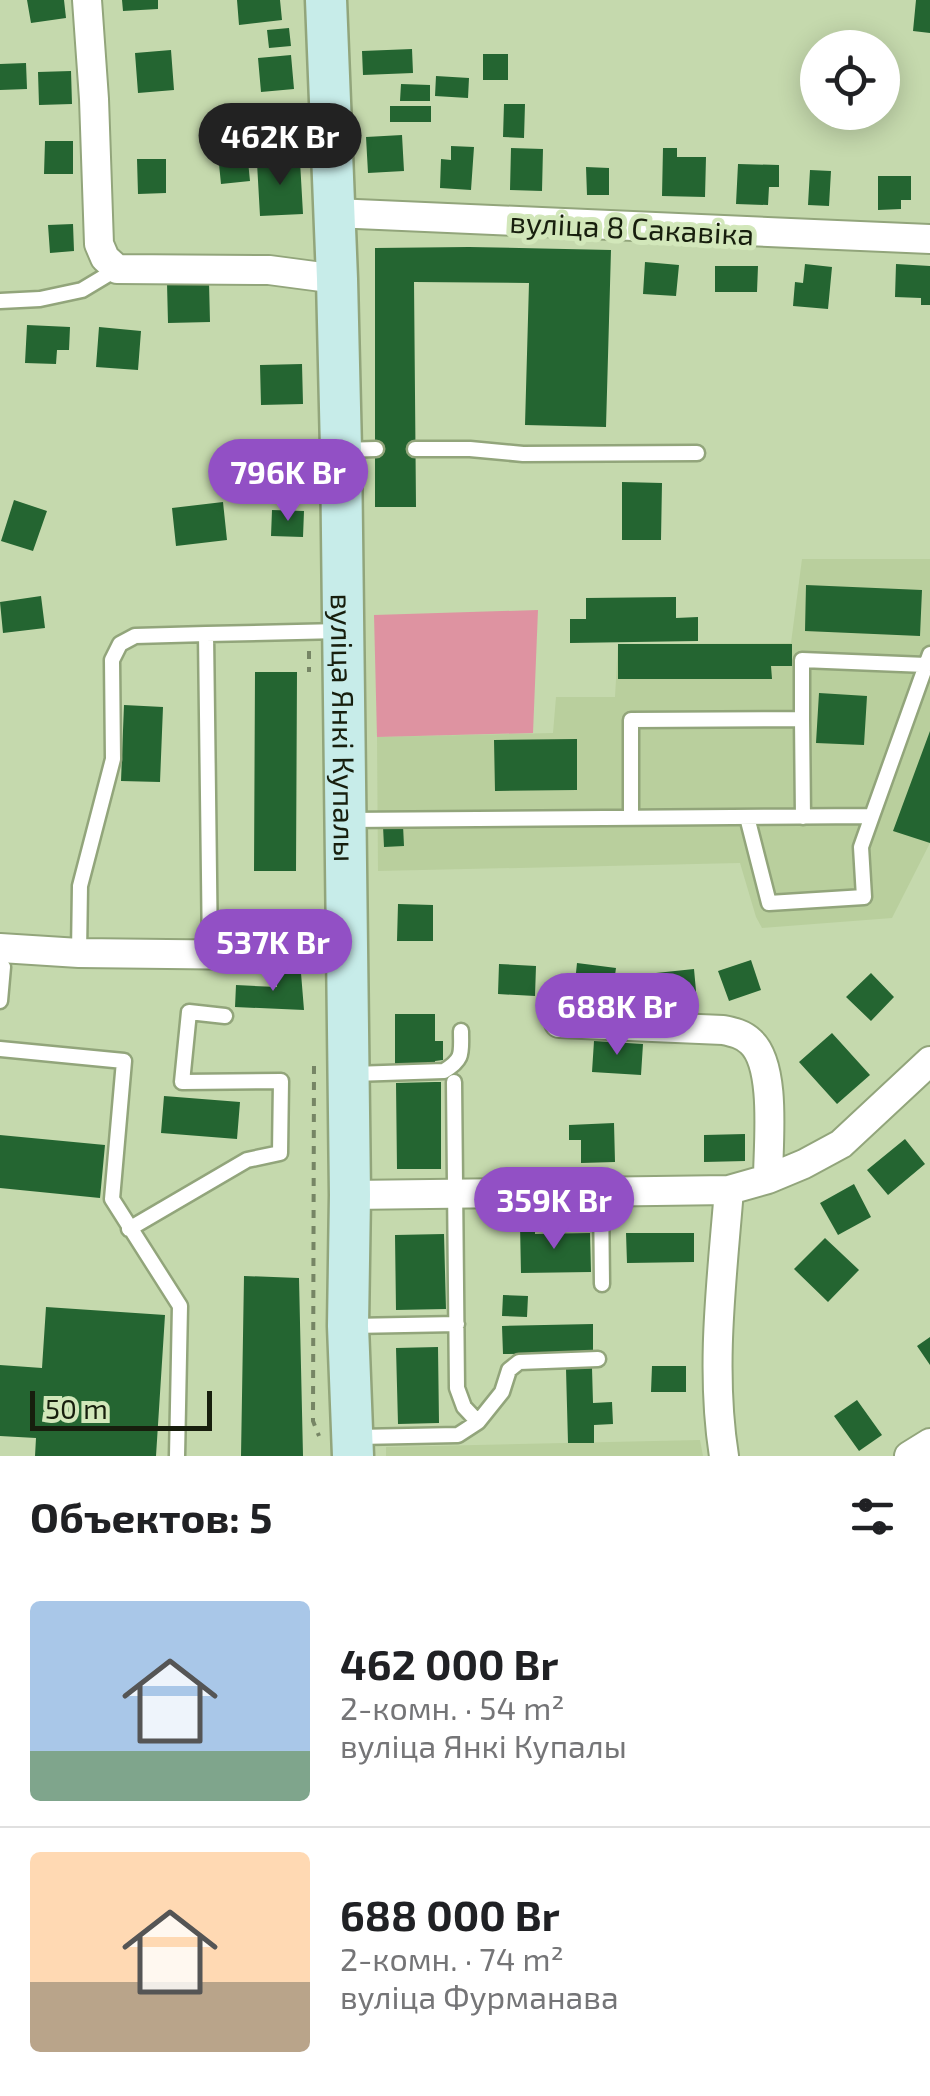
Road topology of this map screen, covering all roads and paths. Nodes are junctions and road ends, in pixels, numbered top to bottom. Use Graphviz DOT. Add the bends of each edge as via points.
graph roads {
  1 [pos="87,0"];
  2 [pos="326,0"];
  3 [pos="334,213"];
  4 [pos="930,239"];
  5 [pos="118,269"];
  6 [pos="337,279"];
  7 [pos="0,301"];
  8 [pos="416,449"];
  9 [pos="697,453"];
  10 [pos="326,632"];
  11 [pos="206,634"];
  12 [pos="928,659"];
  13 [pos="309,670"];
  14 [pos="802,718"];
  15 [pos="872,816"];
  16 [pos="746,817"];
  17 [pos="802,817"];
  18 [pos="631,818"];
  19 [pos="346,820"];
  20 [pos="79,953"];
  21 [pos="210,955"];
  22 [pos="348,956"];
  23 [pos="2,958"];
  24 [pos="0,1001"];
  25 [pos="225,1016"];
  26 [pos="559,1023"];
  27 [pos="461,1031"];
  28 [pos="0,1049"];
  29 [pos="314,1052"];
  30 [pos="930,1061"];
  31 [pos="349,1074"];
  32 [pos="454,1082"];
  33 [pos="768,1179"];
  34 [pos="729,1190"];
  35 [pos="601,1192"];
  36 [pos="455,1194"];
  37 [pos="350,1195"];
  38 [pos="129,1230"];
  39 [pos="602,1284"];
  40 [pos="457,1324"];
  41 [pos="348,1326"];
  42 [pos="598,1359"];
  43 [pos="478,1422"];
  44 [pos="930,1442"];
  45 [pos="342,1444"];
  46 [pos="177,1456"];
  47 [pos="724,1456"];
  48 [pos="909,1456"];
  1 -- 5 [label="street" via="100,244"];
  2 -- 3 [label="street, вуліца Янкі Купалы"];
  3 -- 4 [label="street, вуліца 8 Сакавіка"];
  3 -- 6 [label="street, вуліца Янкі Купалы"];
  5 -- 6 [label="street" via="269,270"];
  5 -- 7 [label="lane" via="82,290"];
  6 -- 10 [label="street, вуліца Янкі Купалы" via="359,450"];
  8 -- 9 [label="lane"];
  10 -- 11 [label="lane"];
  10 -- 13 [label="path"];
  10 -- 19 [label="street, вуліца Янкі Купалы"];
  11 -- 20 [label="lane" via="135,636 120,644 112,660 114,759 80,886"];
  11 -- 21 [label="lane"];
  12 -- 14 [label="lane" via="802,660"];
  12 -- 15 [label="lane"];
  14 -- 17 [label="lane"];
  14 -- 18 [label="lane" via="631,720"];
  15 -- 16 [label="lane" via="860,847 864,897 769,904"];
  15 -- 17 [label="lane"];
  16 -- 17 [label="lane"];
  16 -- 18 [label="lane"];
  18 -- 19 [label="lane"];
  19 -- 22 [label="street, вуліца Янкі Купалы"];
  20 -- 21 [label="street"];
  20 -- 23 [label="street"];
  21 -- 22 [label="street"];
  22 -- 31 [label="street, вуліца Янкі Купалы"];
  23 -- 24 [label="lane"];
  25 -- 38 [label="lane" via="190,1012 182,1082 281,1081 280,1153 247,1160"];
  26 -- 33 [label="street" via="723,1030 752,1043 768,1084"];
  27 -- 31 [label="lane" via="461,1056 444,1072"];
  28 -- 38 [label="lane" via="124,1061 112,1199"];
  29 -- 45 [label="path" via="313,1421"];
  30 -- 33 [label="street" via="840,1144"];
  31 -- 37 [label="street, вуліца Янкі Купалы"];
  32 -- 36 [label="lane"];
  33 -- 34 [label="street"];
  34 -- 35 [label="street"];
  34 -- 47 [label="street" via="719,1318"];
  35 -- 36 [label="street"];
  35 -- 39 [label="lane"];
  36 -- 37 [label="street"];
  36 -- 40 [label="lane"];
  37 -- 41 [label="street, вуліца Янкі Купалы"];
  38 -- 46 [label="lane" via="180,1306"];
  40 -- 41 [label="lane"];
  40 -- 43 [label="lane" via="458,1388"];
  41 -- 45 [label="street, вуліца Янкі Купалы"];
  42 -- 43 [label="lane" via="519,1362"];
  43 -- 45 [label="lane" via="458,1435"];
  44 -- 48 [label="street"];
}
